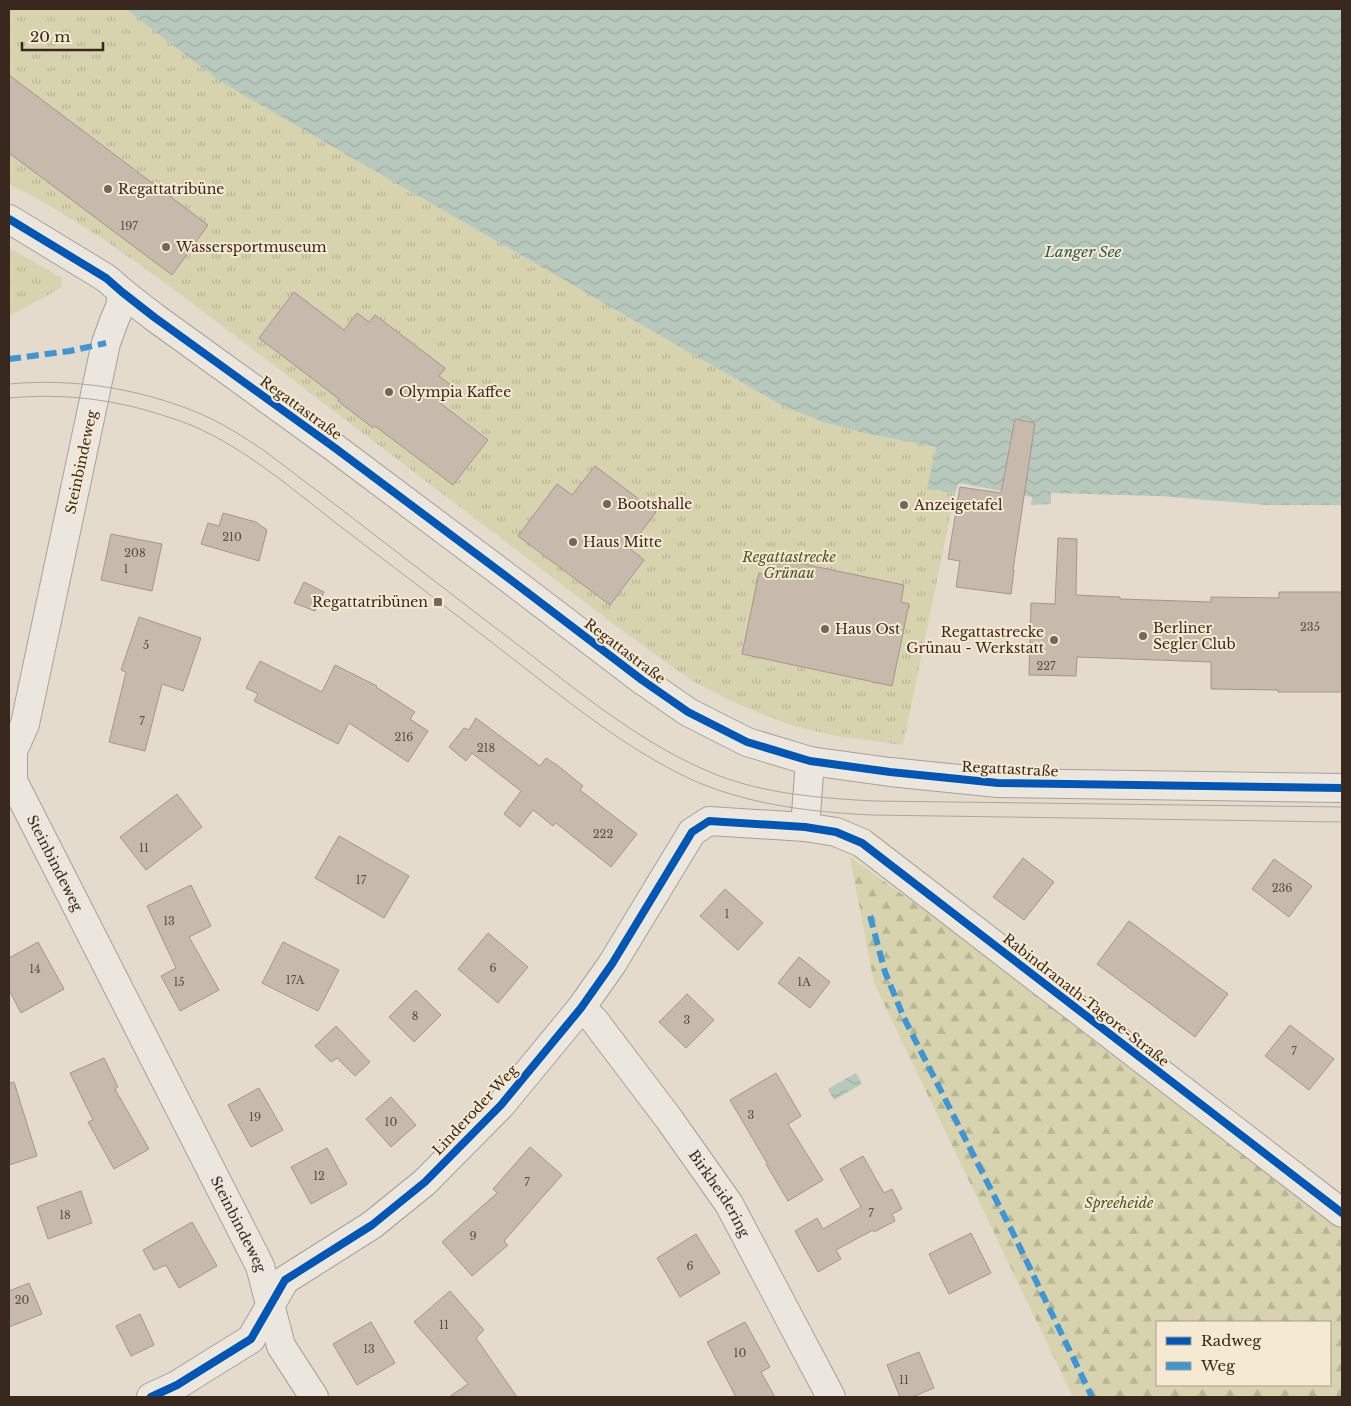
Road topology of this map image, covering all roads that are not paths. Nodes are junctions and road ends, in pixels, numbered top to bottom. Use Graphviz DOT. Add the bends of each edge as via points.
graph roads {
  1 [pos="9,219"];
  2 [pos="122,292"];
  3 [pos="11,752"];
  4 [pos="810,761"];
  5 [pos="1342,788"];
  6 [pos="805,827"];
  7 [pos="581,1008"];
  8 [pos="1342,1213"];
  9 [pos="270,1306"];
  10 [pos="151,1397"];
  11 [pos="314,1397"];
  12 [pos="832,1397"];
  1 -- 2 [label="street, Regattastraße" via="106,278"];
  2 -- 3 [label="street, Steinbindeweg" via="105,351 26,724"];
  2 -- 4 [label="street, Regattastraße" via="688,712 747,742"];
  3 -- 9 [label="street, Steinbindeweg" via="13,781 260,1266"];
  4 -- 5 [label="street, Regattastraße" via="998,783"];
  4 -- 6 [label="street"];
  6 -- 7 [label="street, Linderoder Weg" via="709,821 692,832 612,964"];
  6 -- 8 [label="street, Rabindranath-Tagore-Straße" via="836,832 862,843"];
  7 -- 9 [label="street, Linderoder Weg" via="501,1106 425,1182 372,1226 285,1280"];
  7 -- 12 [label="street, Birkheidering" via="594,1020 663,1111 728,1204"];
  9 -- 10 [label="street, Linderoder Weg" via="251,1339 177,1385"];
  9 -- 11 [label="street, Steinbindeweg" via="281,1346"];
}
